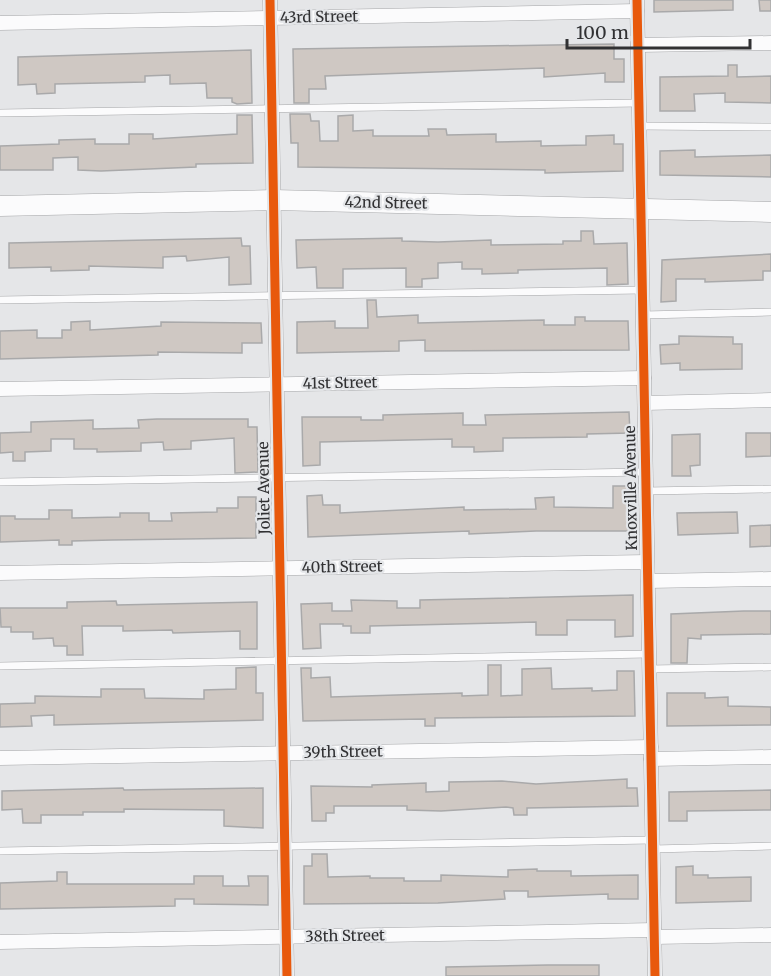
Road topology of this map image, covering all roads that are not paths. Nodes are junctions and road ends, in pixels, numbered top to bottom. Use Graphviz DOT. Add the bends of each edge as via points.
graph roads {
  1 [pos="270,0"];
  2 [pos="637,6"];
  3 [pos="270,18"];
  4 [pos="0,22"];
  5 [pos="771,43"];
  6 [pos="638,45"];
  7 [pos="639,103"];
  8 [pos="272,110"];
  9 [pos="0,113"];
  10 [pos="639,126"];
  11 [pos="771,127"];
  12 [pos="274,200"];
  13 [pos="0,206"];
  14 [pos="641,209"];
  15 [pos="771,212"];
  16 [pos="642,290"];
  17 [pos="275,295"];
  18 [pos="0,300"];
  19 [pos="771,312"];
  20 [pos="643,315"];
  21 [pos="644,378"];
  22 [pos="277,384"];
  23 [pos="0,389"];
  24 [pos="771,400"];
  25 [pos="645,403"];
  26 [pos="646,472"];
  27 [pos="278,476"];
  28 [pos="0,482"];
  29 [pos="771,489"];
  30 [pos="646,491"];
  31 [pos="647,562"];
  32 [pos="280,568"];
  33 [pos="0,573"];
  34 [pos="771,579"];
  35 [pos="648,581"];
  36 [pos="649,654"];
  37 [pos="282,662"];
  38 [pos="0,666"];
  39 [pos="771,667"];
  40 [pos="649,669"];
  41 [pos="283,753"];
  42 [pos="651,753"];
  43 [pos="771,757"];
  44 [pos="0,758"];
  45 [pos="653,844"];
  46 [pos="285,845"];
  47 [pos="771,846"];
  48 [pos="0,851"];
  49 [pos="654,934"];
  50 [pos="771,935"];
  51 [pos="286,937"];
  52 [pos="0,942"];
  53 [pos="287,976"];
  54 [pos="655,976"];
  1 -- 3 [label="street, Joliet Avenue"];
  2 -- 3 [label="street, 43rd Street"];
  2 -- 6 [label="street, Knoxville Avenue"];
  3 -- 4 [label="street, 43rd Street"];
  3 -- 8 [label="street, Joliet Avenue"];
  5 -- 6 [label="street"];
  6 -- 7 [label="street, Knoxville Avenue"];
  7 -- 8 [label="lane"];
  7 -- 10 [label="street, Knoxville Avenue"];
  8 -- 9 [label="lane"];
  8 -- 12 [label="street, Joliet Avenue"];
  10 -- 11 [label="lane"];
  10 -- 14 [label="street, Knoxville Avenue"];
  12 -- 13 [label="street, 42nd Street"];
  12 -- 14 [label="street, 42nd Street"];
  12 -- 17 [label="street, Joliet Avenue"];
  14 -- 15 [label="street, 42nd Street"];
  14 -- 16 [label="street, Knoxville Avenue"];
  16 -- 17 [label="lane"];
  16 -- 20 [label="street, Knoxville Avenue"];
  17 -- 18 [label="lane"];
  17 -- 22 [label="street, Joliet Avenue"];
  19 -- 20 [label="lane"];
  20 -- 21 [label="street, Knoxville Avenue"];
  21 -- 22 [label="street, 41st Street"];
  21 -- 25 [label="street, Knoxville Avenue"];
  22 -- 23 [label="street, 41st Street"];
  22 -- 27 [label="street, Joliet Avenue"];
  24 -- 25 [label="street"];
  25 -- 26 [label="street, Knoxville Avenue"];
  26 -- 27 [label="lane"];
  26 -- 30 [label="street, Knoxville Avenue"];
  27 -- 28 [label="lane"];
  27 -- 32 [label="street, Joliet Avenue"];
  29 -- 30 [label="lane"];
  30 -- 31 [label="street, Knoxville Avenue"];
  31 -- 32 [label="street, 40th Street"];
  31 -- 35 [label="street, Knoxville Avenue"];
  32 -- 33 [label="street, 40th Street"];
  32 -- 37 [label="street, Joliet Avenue"];
  34 -- 35 [label="street"];
  35 -- 36 [label="street, Knoxville Avenue"];
  36 -- 37 [label="lane"];
  36 -- 40 [label="street, Knoxville Avenue"];
  37 -- 38 [label="lane"];
  37 -- 41 [label="street, Joliet Avenue"];
  39 -- 40 [label="lane"];
  40 -- 42 [label="street, Knoxville Avenue"];
  41 -- 42 [label="street, 39th Street"];
  41 -- 44 [label="street, 39th Street"];
  41 -- 46 [label="street, Joliet Avenue"];
  42 -- 43 [label="street, 39th Street"];
  42 -- 45 [label="street, Knoxville Avenue"];
  45 -- 46 [label="lane"];
  45 -- 47 [label="lane"];
  45 -- 49 [label="street, Knoxville Avenue"];
  46 -- 48 [label="lane"];
  46 -- 51 [label="street, Joliet Avenue"];
  49 -- 50 [label="street, 38th Street"];
  49 -- 51 [label="street, 38th Street"];
  49 -- 54 [label="street, Knoxville Avenue"];
  51 -- 52 [label="street, 38th Street"];
  51 -- 53 [label="street, Joliet Avenue"];
}
